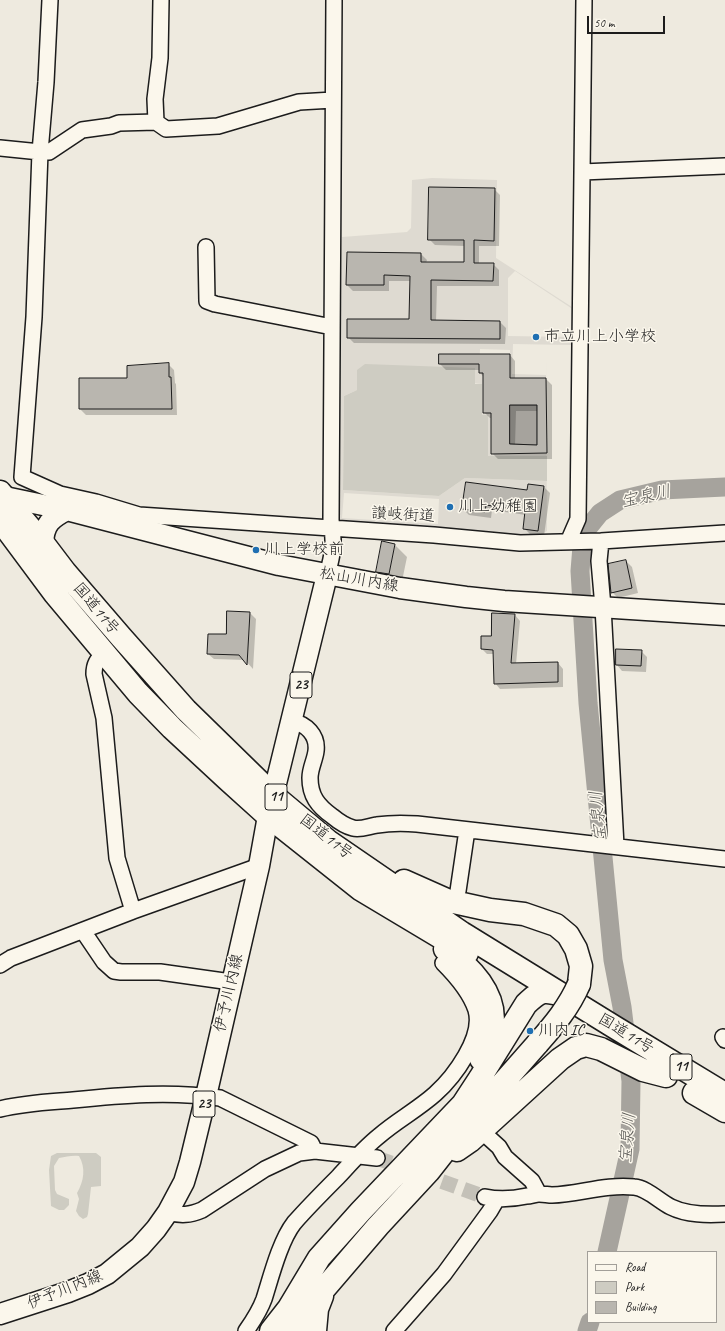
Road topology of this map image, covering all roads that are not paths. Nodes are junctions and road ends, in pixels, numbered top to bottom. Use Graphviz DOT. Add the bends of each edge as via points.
graph roads {
  1 [pos="50,0"];
  2 [pos="161,0"];
  3 [pos="334,0"];
  4 [pos="584,0"];
  5 [pos="334,100"];
  6 [pos="156,122"];
  7 [pos="0,148"];
  8 [pos="40,152"];
  9 [pos="725,166"];
  10 [pos="582,172"];
  11 [pos="206,246"];
  12 [pos="332,327"];
  13 [pos="1,495"];
  14 [pos="68,510"];
  15 [pos="0,520"];
  16 [pos="138,521"];
  17 [pos="332,528"];
  18 [pos="725,533"];
  19 [pos="599,541"];
  20 [pos="571,542"];
  21 [pos="43,543"];
  22 [pos="327,575"];
  23 [pos="599,607"];
  24 [pos="725,615"];
  25 [pos="104,653"];
  26 [pos="292,721"];
  27 [pos="273,795"];
  28 [pos="268,816"];
  29 [pos="467,830"];
  30 [pos="614,846"];
  31 [pos="725,859"];
  32 [pos="258,866"];
  33 [pos="365,880"];
  34 [pos="458,891"];
  35 [pos="133,911"];
  36 [pos="83,931"];
  37 [pos="4,961"];
  38 [pos="443,963"];
  39 [pos="231,982"];
  40 [pos="571,990"];
  41 [pos="535,996"];
  42 [pos="629,1051"];
  43 [pos="725,1094"];
  44 [pos="206,1096"];
  45 [pos="448,1100"];
  46 [pos="0,1109"];
  47 [pos="725,1112"];
  48 [pos="488,1137"];
  49 [pos="315,1151"];
  50 [pos="358,1156"];
  51 [pos="376,1158"];
  52 [pos="429,1171"];
  53 [pos="539,1194"];
  54 [pos="168,1212"];
  55 [pos="725,1214"];
  56 [pos="324,1289"];
  57 [pos="289,1308"];
  58 [pos="0,1314"];
  59 [pos="246,1331"];
  60 [pos="272,1331"];
  61 [pos="283,1331"];
  62 [pos="295,1331"];
  63 [pos="315,1331"];
  64 [pos="394,1331"];
  1 -- 8 [label="street"];
  2 -- 6 [label="street"];
  3 -- 5 [label="street"];
  4 -- 10 [label="street"];
  5 -- 6 [label="street" via="299,102 218,126 166,129"];
  5 -- 12 [label="street"];
  6 -- 8 [label="street" via="119,123 82,130 49,152"];
  7 -- 8 [label="street"];
  8 -- 16 [label="street, 讃岐街道" via="34,317 22,477 60,494 96,502"];
  9 -- 10 [label="street"];
  10 -- 20 [label="street" via="578,515"];
  11 -- 12 [label="street" via="207,301"];
  12 -- 17 [label="street"];
  13 -- 14 [label="main road, 松山川内線"];
  13 -- 21 [label="highway, 国道11号 / 11"];
  14 -- 16 [label="main road, 松山川内線"];
  14 -- 21 [label="main road" via="55,516 48,525"];
  15 -- 25 [label="highway, 国道11号 / 11" via="55,594"];
  16 -- 17 [label="street, 讃岐街道"];
  16 -- 22 [label="main road, 松山川内線" via="279,565"];
  17 -- 20 [label="street, 讃岐街道" via="520,543"];
  17 -- 22 [label="street" via="334,539"];
  18 -- 19 [label="street, 讃岐街道"];
  19 -- 20 [label="street, 讃岐街道"];
  19 -- 23 [label="street"];
  21 -- 27 [label="highway, 国道11号 / 11" via="65,572 181,704"];
  22 -- 23 [label="main road, 松山川内線" via="466,597"];
  22 -- 26 [label="main road, 伊予川内線 / 23"];
  23 -- 24 [label="main road, 松山川内線"];
  23 -- 30 [label="street"];
  25 -- 28 [label="highway, 国道11号 / 11" via="172,728"];
  25 -- 35 [label="street" via="97,660 94,674 104,718 117,858"];
  26 -- 27 [label="main road, 伊予川内線 / 23"];
  26 -- 29 [label="street" via="302,723 310,730 315,740 317,749 310,776 310,787 315,799 321,808 345,825 364,828 400,823"];
  27 -- 28 [label="main road, 伊予川内線 / 23"];
  27 -- 33 [label="highway, 国道11号 / 11" via="328,841"];
  28 -- 32 [label="main road, 伊予川内線 / 23"];
  28 -- 33 [label="highway, 国道11号 / 11"];
  29 -- 30 [label="street"];
  29 -- 34 [label="street"];
  30 -- 31 [label="street"];
  32 -- 35 [label="street"];
  32 -- 39 [label="main road, 伊予川内線 / 23"];
  33 -- 40 [label="highway, 国道11号 / 11"];
  33 -- 40 [label="highway" via="391,876 449,901 524,914 556,925 568,935 581,966"];
  33 -- 41 [label="highway, 国道11号 / 11"];
  33 -- 45 [label="highway" via="371,903 455,956 477,978 487,993 492,1010 488,1042"];
  35 -- 36 [label="street"];
  36 -- 37 [label="street"];
  36 -- 39 [label="street" via="104,962 114,970 160,972"];
  38 -- 45 [label="street" via="470,998 476,1011 477,1024"];
  39 -- 44 [label="main road, 伊予川内線 / 23"];
  40 -- 41 [label="highway" via="546,991"];
  40 -- 42 [label="highway, 国道11号 / 11"];
  40 -- 52 [label="highway, bridge" via="573,998 557,1021"];
  41 -- 42 [label="highway, 国道11号 / 11"];
  41 -- 45 [label="highway" via="526,1004 480,1078"];
  42 -- 43 [label="highway, 国道11号 / 11"];
  42 -- 47 [label="highway, 11"];
  42 -- 52 [label="highway" via="586,1045 576,1048 560,1059 470,1141"];
  44 -- 46 [label="street" via="118,1095"];
  44 -- 49 [label="street" via="220,1098 311,1143"];
  44 -- 54 [label="main road, 伊予川内線 / 23" via="184,1182"];
  45 -- 50 [label="street" via="378,1136"];
  45 -- 57 [label="highway" via="361,1211 319,1258"];
  48 -- 53 [label="street" via="505,1157 532,1181"];
  49 -- 50 [label="street"];
  49 -- 54 [label="street" via="299,1154 265,1169 196,1212 178,1215"];
  50 -- 51 [label="street"];
  50 -- 59 [label="street" via="293,1225 275,1264 263,1301"];
  52 -- 56 [label="highway"];
  53 -- 55 [label="street" via="634,1187 684,1212"];
  53 -- 64 [label="street" via="491,1198 490,1212 444,1274"];
  54 -- 58 [label="main road, 伊予川内線 / 23" via="140,1247 107,1274 68,1292"];
  56 -- 62 [label="highway"];
  56 -- 63 [label="highway" via="317,1309"];
  57 -- 60 [label="highway"];
  57 -- 61 [label="highway"];
}
